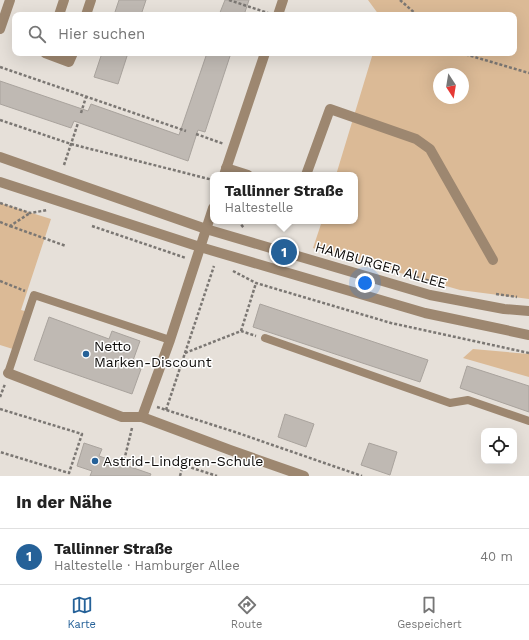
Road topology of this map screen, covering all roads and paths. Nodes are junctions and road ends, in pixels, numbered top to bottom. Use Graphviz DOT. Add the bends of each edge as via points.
graph roads {
  1 [pos="10,0"];
  2 [pos="64,0"];
  3 [pos="91,0"];
  4 [pos="229,0"];
  5 [pos="283,0"];
  6 [pos="400,0"];
  7 [pos="60,12"];
  8 [pos="87,12"];
  9 [pos="267,12"];
  10 [pos="274,12"];
  11 [pos="414,12"];
  12 [pos="0,29"];
  13 [pos="53,56"];
  14 [pos="72,56"];
  15 [pos="264,56"];
  16 [pos="471,56"];
  17 [pos="0,67"];
  18 [pos="529,73"];
  19 [pos="86,97"];
  20 [pos="81,113"];
  21 [pos="0,120"];
  22 [pos="78,123"];
  23 [pos="186,131"];
  24 [pos="196,134"];
  25 [pos="71,144"];
  26 [pos="234,147"];
  27 [pos="0,157"];
  28 [pos="64,165"];
  29 [pos="225,172"];
  30 [pos="307,172"];
  31 [pos="210,179"];
  32 [pos="0,182"];
  33 [pos="0,203"];
  34 [pos="30,213"];
  35 [pos="55,213"];
  36 [pos="210,217"];
  37 [pos="0,222"];
  38 [pos="85,223"];
  39 [pos="10,226"];
  40 [pos="206,229"];
  41 [pos="66,246"];
  42 [pos="200,247"];
  43 [pos="493,260"];
  44 [pos="196,261"];
  45 [pos="214,266"];
  46 [pos="233,271"];
  47 [pos="409,275"];
  48 [pos="0,281"];
  49 [pos="256,283"];
  50 [pos="438,284"];
  51 [pos="491,294"];
  52 [pos="34,295"];
  53 [pos="521,298"];
  54 [pos="529,311"];
  55 [pos="241,332"];
  56 [pos="529,336"];
  57 [pos="265,338"];
  58 [pos="170,340"];
  59 [pos="185,353"];
  60 [pos="529,353"];
  61 [pos="8,373"];
  62 [pos="147,404"];
  63 [pos="0,409"];
  64 [pos="166,410"];
  65 [pos="138,417"];
  66 [pos="529,421"];
  67 [pos="0,452"];
  68 [pos="123,465"];
  69 [pos="279,472"];
  70 [pos="180,476"];
  71 [pos="217,476"];
  72 [pos="304,476"];
  73 [pos="362,476"];
  1 -- 12 [label="street"];
  2 -- 7 [label="street"];
  3 -- 8 [label="street"];
  4 -- 9 [label="path"];
  5 -- 10 [label="street"];
  6 -- 11 [label="path"];
  13 -- 14 [label="street" via="69,62"];
  15 -- 26 [label="street"];
  16 -- 18 [label="path"];
  17 -- 19 [label="path"];
  19 -- 20 [label="path"];
  19 -- 23 [label="path"];
  21 -- 25 [label="path"];
  22 -- 25 [label="path"];
  24 -- 26 [label="path"];
  25 -- 28 [label="path"];
  25 -- 31 [label="path"];
  26 -- 29 [label="street"];
  27 -- 40 [label="street, HAMBURGER ALLEE"];
  30 -- 43 [label="street" via="330,109 416,139 430,149"];
  32 -- 42 [label="street"];
  33 -- 34 [label="path"];
  34 -- 35 [label="path" via="48,210"];
  34 -- 39 [label="path"];
  36 -- 40 [label="street"];
  37 -- 39 [label="path"];
  38 -- 44 [label="path"];
  39 -- 41 [label="path"];
  40 -- 42 [label="street"];
  40 -- 54 [label="street, HAMBURGER ALLEE" via="430,295 504,309"];
  42 -- 44 [label="street"];
  42 -- 56 [label="street" via="425,314"];
  44 -- 58 [label="street"];
  45 -- 59 [label="path"];
  46 -- 49 [label="path"];
  47 -- 50 [label="path"];
  48 -- 52 [label="path"];
  49 -- 55 [label="path"];
  49 -- 60 [label="path" via="391,323"];
  51 -- 53 [label="path"];
  52 -- 58 [label="lane"];
  52 -- 61 [label="lane"];
  55 -- 57 [label="path"];
  55 -- 59 [label="path"];
  57 -- 66 [label="lane" via="450,403 468,400"];
  58 -- 62 [label="street"];
  59 -- 64 [label="path"];
  61 -- 65 [label="street" via="122,417"];
  62 -- 64 [label="path"];
  62 -- 65 [label="street"];
  63 -- 67 [label="path" via="82,434 69,473"];
  64 -- 73 [label="path"];
  65 -- 68 [label="path"];
  65 -- 69 [label="street" via="230,450"];
  69 -- 72 [label="street"];
  70 -- 71 [label="path" via="183,465"];
}
